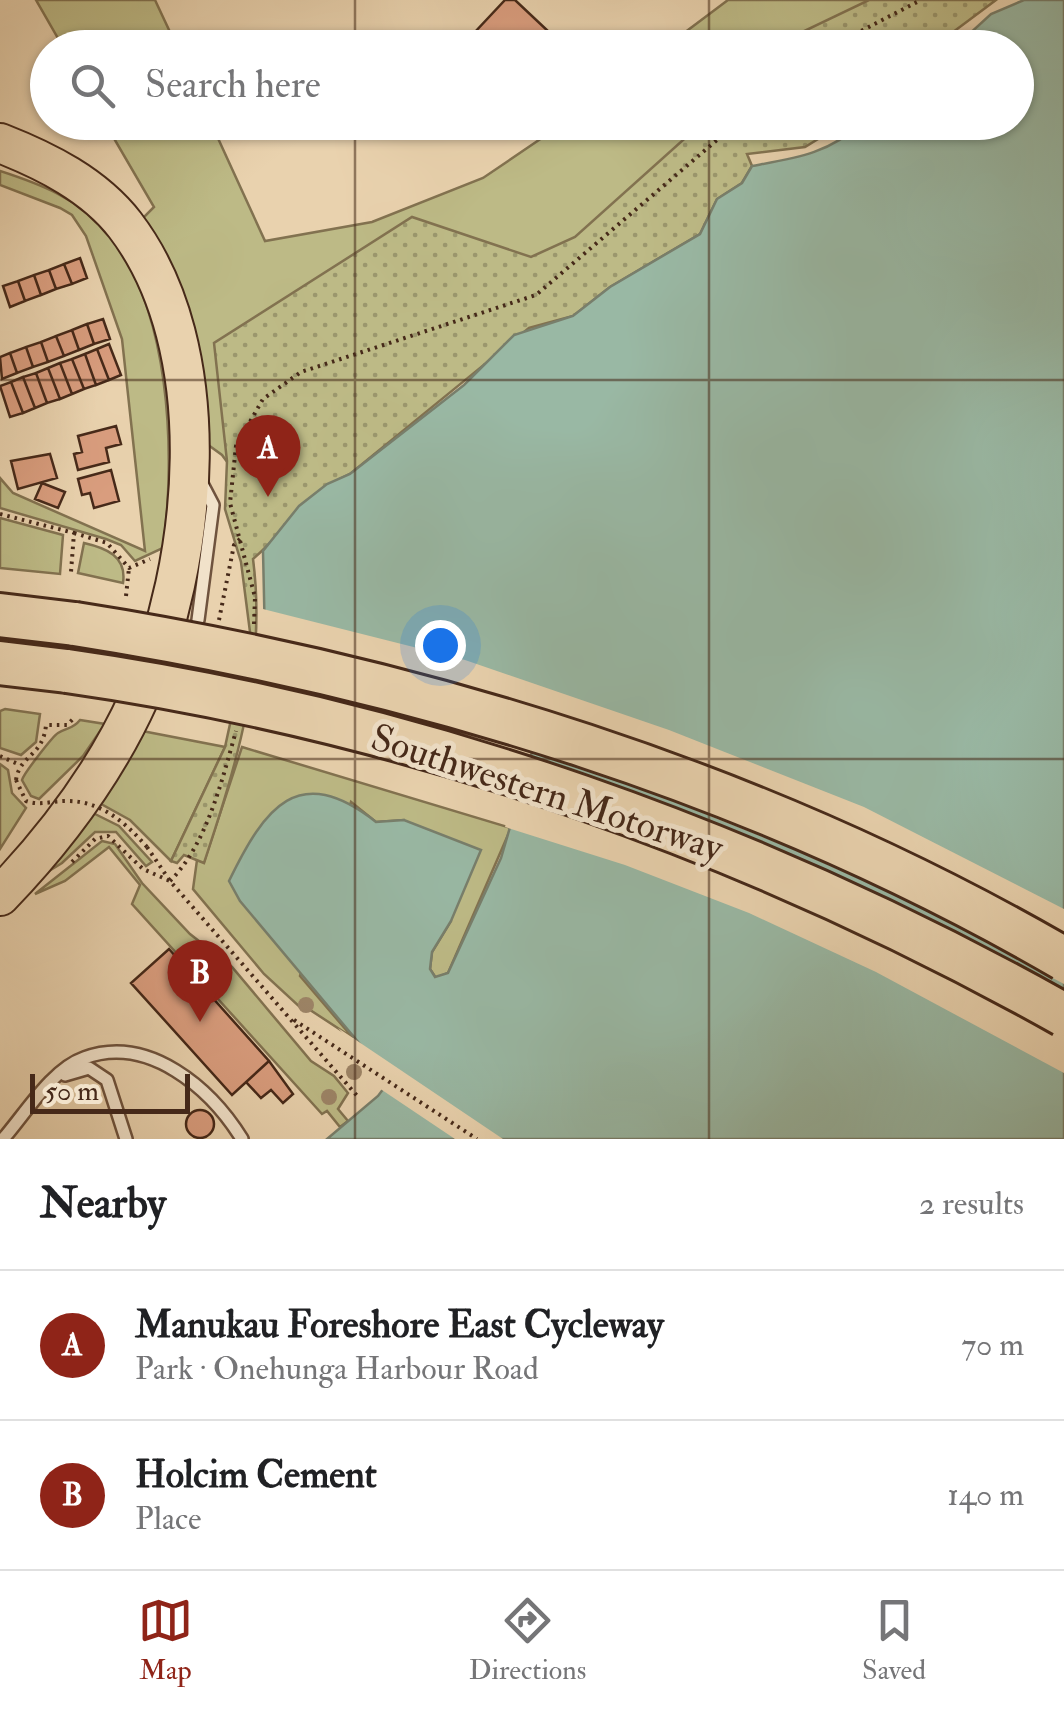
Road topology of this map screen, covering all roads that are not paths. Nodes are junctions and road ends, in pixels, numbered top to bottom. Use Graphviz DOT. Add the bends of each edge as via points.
graph roads {
  1 [pos="0,143"];
  2 [pos="189,460"];
  3 [pos="3,615"];
  4 [pos="198,620"];
  5 [pos="0,663"];
  6 [pos="0,896"];
  7 [pos="1064,958"];
  8 [pos="1064,1015"];
  9 [pos="56,1077"];
  10 [pos="3,1139"];
  11 [pos="126,1139"];
  12 [pos="242,1139"];
  1 -- 2 [label="main road" via="38,158 102,200 138,243 172,325"];
  2 -- 4 [label="lane" via="213,505"];
  2 -- 6 [label="main road" via="176,589 138,701 76,805"];
  3 -- 7 [label="highway, Southwestern Motorway, bridge" via="326,672 478,711 799,828"];
  5 -- 8 [label="highway, Southwestern Motorway, bridge" via="240,701 389,738 617,809 867,912"];
  9 -- 10 [label="lane"];
  9 -- 11 [label="lane" via="89,1068 107,1080"];
  9 -- 12 [label="lane" via="83,1058 150,1058 219,1102"];
}
